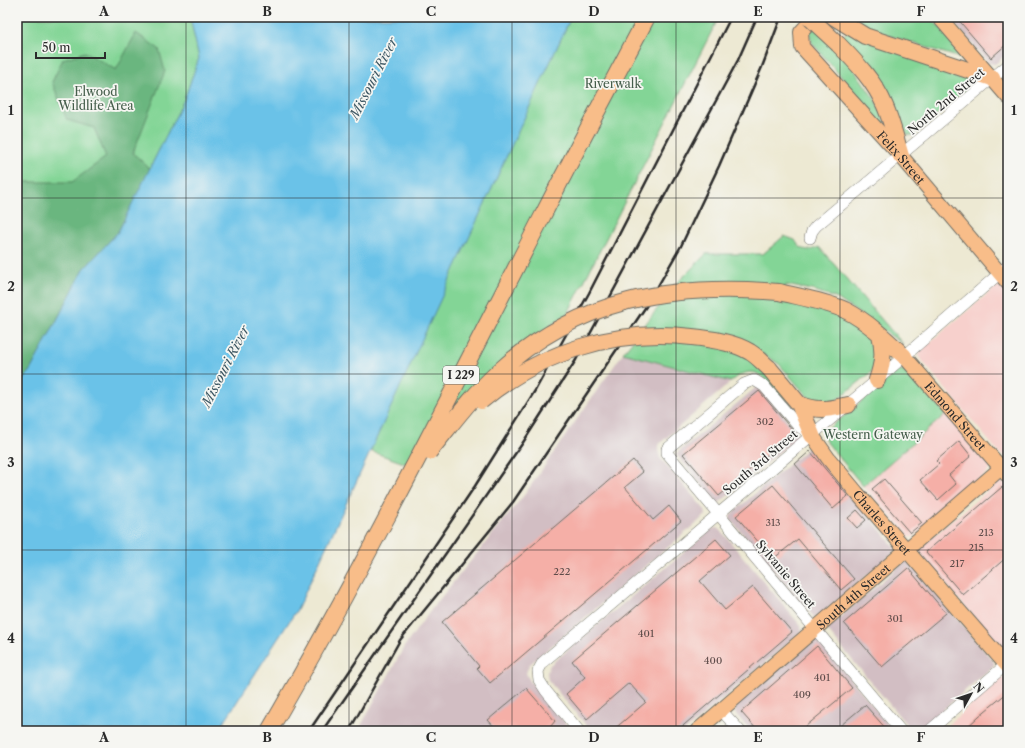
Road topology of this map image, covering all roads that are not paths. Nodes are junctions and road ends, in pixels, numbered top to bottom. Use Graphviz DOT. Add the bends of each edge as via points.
graph roads {
  1 [pos="647,17"];
  2 [pos="809,17"];
  3 [pos="815,17"];
  4 [pos="834,17"];
  5 [pos="939,17"];
  6 [pos="1008,65"];
  7 [pos="992,78"];
  8 [pos="1008,97"];
  9 [pos="901,156"];
  10 [pos="810,238"];
  11 [pos="1005,274"];
  12 [pos="496,306"];
  13 [pos="880,334"];
  14 [pos="904,356"];
  15 [pos="878,380"];
  16 [pos="799,404"];
  17 [pos="848,404"];
  18 [pos="812,435"];
  19 [pos="667,453"];
  20 [pos="1006,469"];
  21 [pos="411,473"];
  22 [pos="401,490"];
  23 [pos="718,513"];
  24 [pos="906,550"];
  25 [pos="816,629"];
  26 [pos="1007,665"];
  27 [pos="721,710"];
  28 [pos="269,731"];
  29 [pos="579,731"];
  30 [pos="697,731"];
  31 [pos="740,731"];
  32 [pos="902,731"];
  33 [pos="929,731"];
  1 -- 12 [label="highway, I 229, bridge"];
  2 -- 9 [label="highway, bridge" via="856,63 876,89 885,106"];
  3 -- 9 [label="main road, Felix Street" via="801,32 802,47"];
  4 -- 7 [label="highway" via="865,36"];
  5 -- 7 [label="main road"];
  6 -- 7 [label="street, North 2nd Street"];
  7 -- 8 [label="main road"];
  7 -- 9 [label="street, North 2nd Street"];
  9 -- 10 [label="street, North 2nd Street" via="816,226"];
  9 -- 11 [label="main road, Felix Street"];
  11 -- 14 [label="street, South 3rd Street"];
  12 -- 21 [label="highway, I 229, bridge"];
  12 -- 22 [label="highway, I 229, bridge"];
  13 -- 14 [label="highway"];
  13 -- 15 [label="highway" via="883,363"];
  13 -- 21 [label="highway, bridge" via="845,310 778,292 713,289 663,293 618,304 543,336 496,374 467,404"];
  14 -- 15 [label="street, South 3rd Street"];
  14 -- 20 [label="main road, Edmond Street"];
  15 -- 17 [label="street, South 3rd Street"];
  16 -- 17 [label="highway" via="824,410"];
  16 -- 18 [label="highway"];
  16 -- 22 [label="highway, bridge" via="769,368 750,352 729,344 707,338 684,336 638,335 616,338 572,350 521,373 492,392 434,444"];
  17 -- 18 [label="street, South 3rd Street"];
  18 -- 19 [label="street, Charles Street" via="798,426 764,386 754,380 744,384 667,449"];
  18 -- 23 [label="street, South 3rd Street"];
  18 -- 24 [label="main road, Charles Street" via="828,458"];
  19 -- 23 [label="street, Sylvanie Street"];
  20 -- 24 [label="main road, South 4th Street"];
  21 -- 28 [label="highway, I 229, bridge" via="322,641"];
  22 -- 28 [label="highway, I 229, bridge" via="323,640"];
  23 -- 25 [label="street, Sylvanie Street"];
  23 -- 29 [label="street, South 3rd Street" via="543,662 538,671 539,680"];
  24 -- 25 [label="main road, South 4th Street"];
  24 -- 26 [label="main road, Charles Street"];
  25 -- 27 [label="main road, South 4th Street"];
  25 -- 32 [label="street, Sylvanie Street"];
  26 -- 33 [label="street"];
  27 -- 30 [label="main road, South 4th Street"];
  27 -- 31 [label="street"];
}
